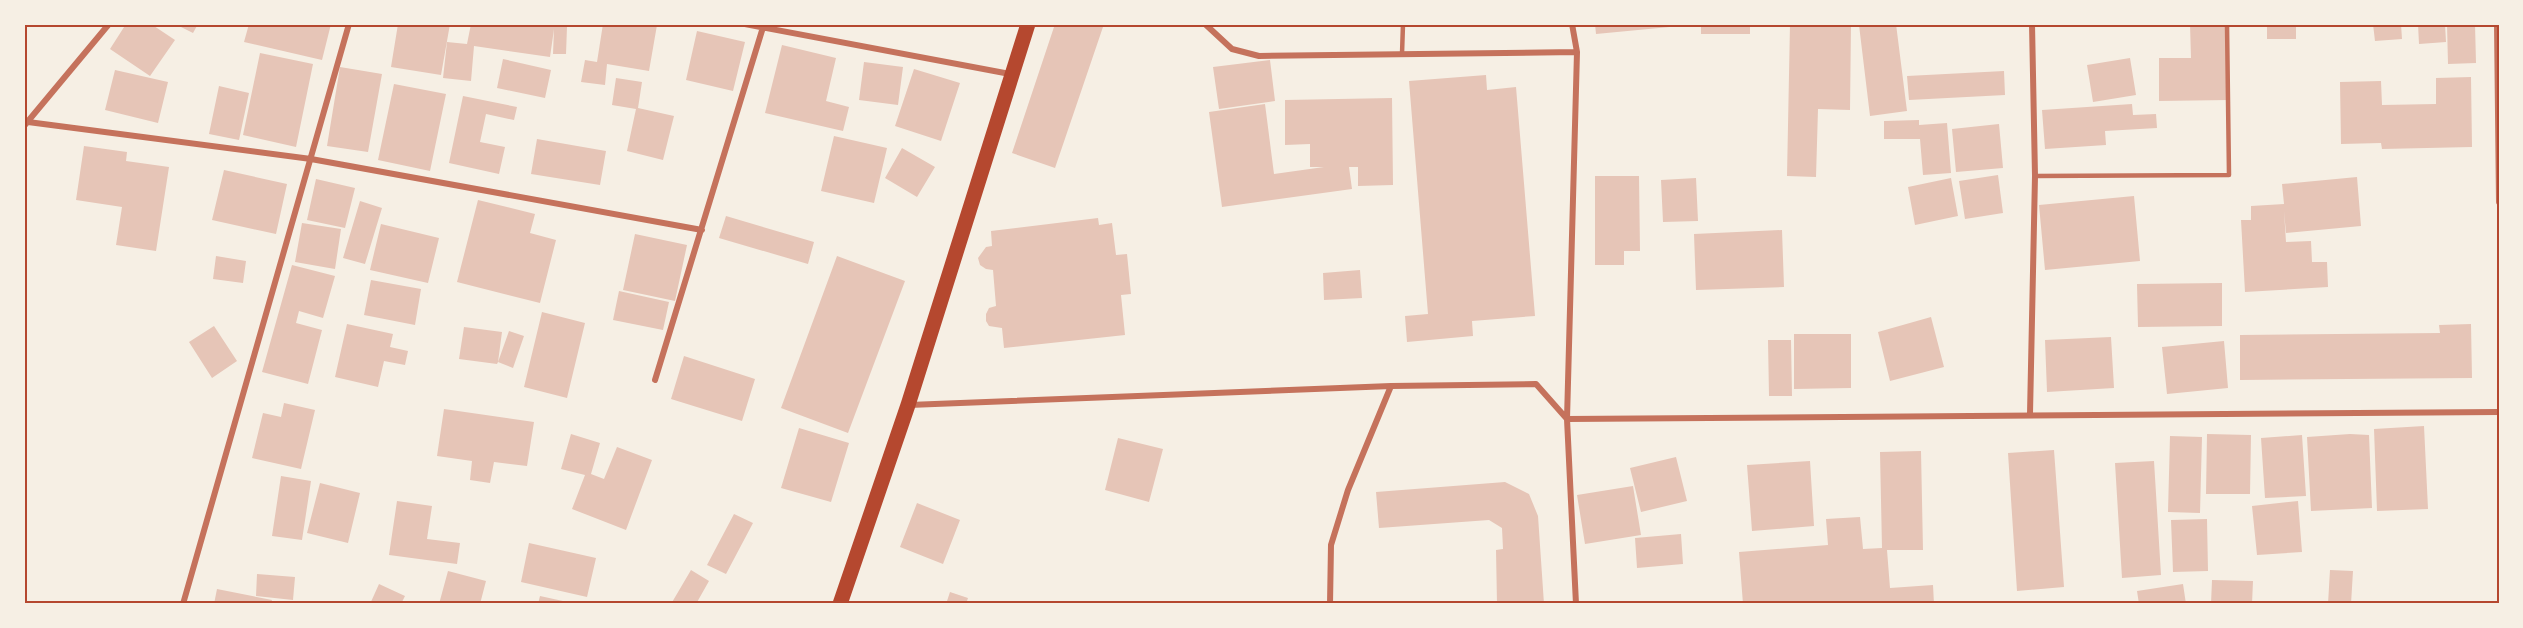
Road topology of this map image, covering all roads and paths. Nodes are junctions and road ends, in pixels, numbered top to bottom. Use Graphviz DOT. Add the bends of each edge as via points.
graph roads {
  1 [pos="109,24"];
  2 [pos="349,24"];
  3 [pos="746,24"];
  4 [pos="1028,24"];
  5 [pos="1205,24"];
  6 [pos="1403,24"];
  7 [pos="1572,24"];
  8 [pos="2032,24"];
  9 [pos="2227,24"];
  10 [pos="2497,24"];
  11 [pos="764,25"];
  12 [pos="1578,52"];
  13 [pos="1402,54"];
  14 [pos="1011,74"];
  15 [pos="26,124"];
  16 [pos="311,159"];
  17 [pos="2035,176"];
  18 [pos="2499,202"];
  19 [pos="702,230"];
  20 [pos="656,380"];
  21 [pos="1391,386"];
  22 [pos="908,405"];
  23 [pos="2499,412"];
  24 [pos="2030,414"];
  25 [pos="1567,418"];
  26 [pos="183,604"];
  27 [pos="840,604"];
  28 [pos="1329,604"];
  29 [pos="1576,604"];
  1 -- 15 [label="street"];
  2 -- 16 [label="street"];
  3 -- 11 [label="street"];
  4 -- 14 [label="main road"];
  5 -- 13 [label="street" via="1232,49 1259,56"];
  6 -- 13 [label="lane"];
  7 -- 12 [label="street"];
  8 -- 17 [label="street"];
  9 -- 17 [label="lane" via="2229,175"];
  10 -- 18 [label="street"];
  11 -- 14 [label="street"];
  11 -- 19 [label="street"];
  12 -- 13 [label="street"];
  12 -- 25 [label="street"];
  14 -- 22 [label="main road"];
  15 -- 16 [label="street"];
  16 -- 19 [label="street"];
  16 -- 26 [label="street"];
  17 -- 24 [label="street"];
  19 -- 20 [label="street"];
  21 -- 22 [label="street"];
  21 -- 25 [label="street" via="1536,384"];
  21 -- 28 [label="street" via="1348,490 1331,545"];
  22 -- 27 [label="main road"];
  23 -- 24 [label="street"];
  24 -- 25 [label="street"];
  25 -- 29 [label="street"];
}
